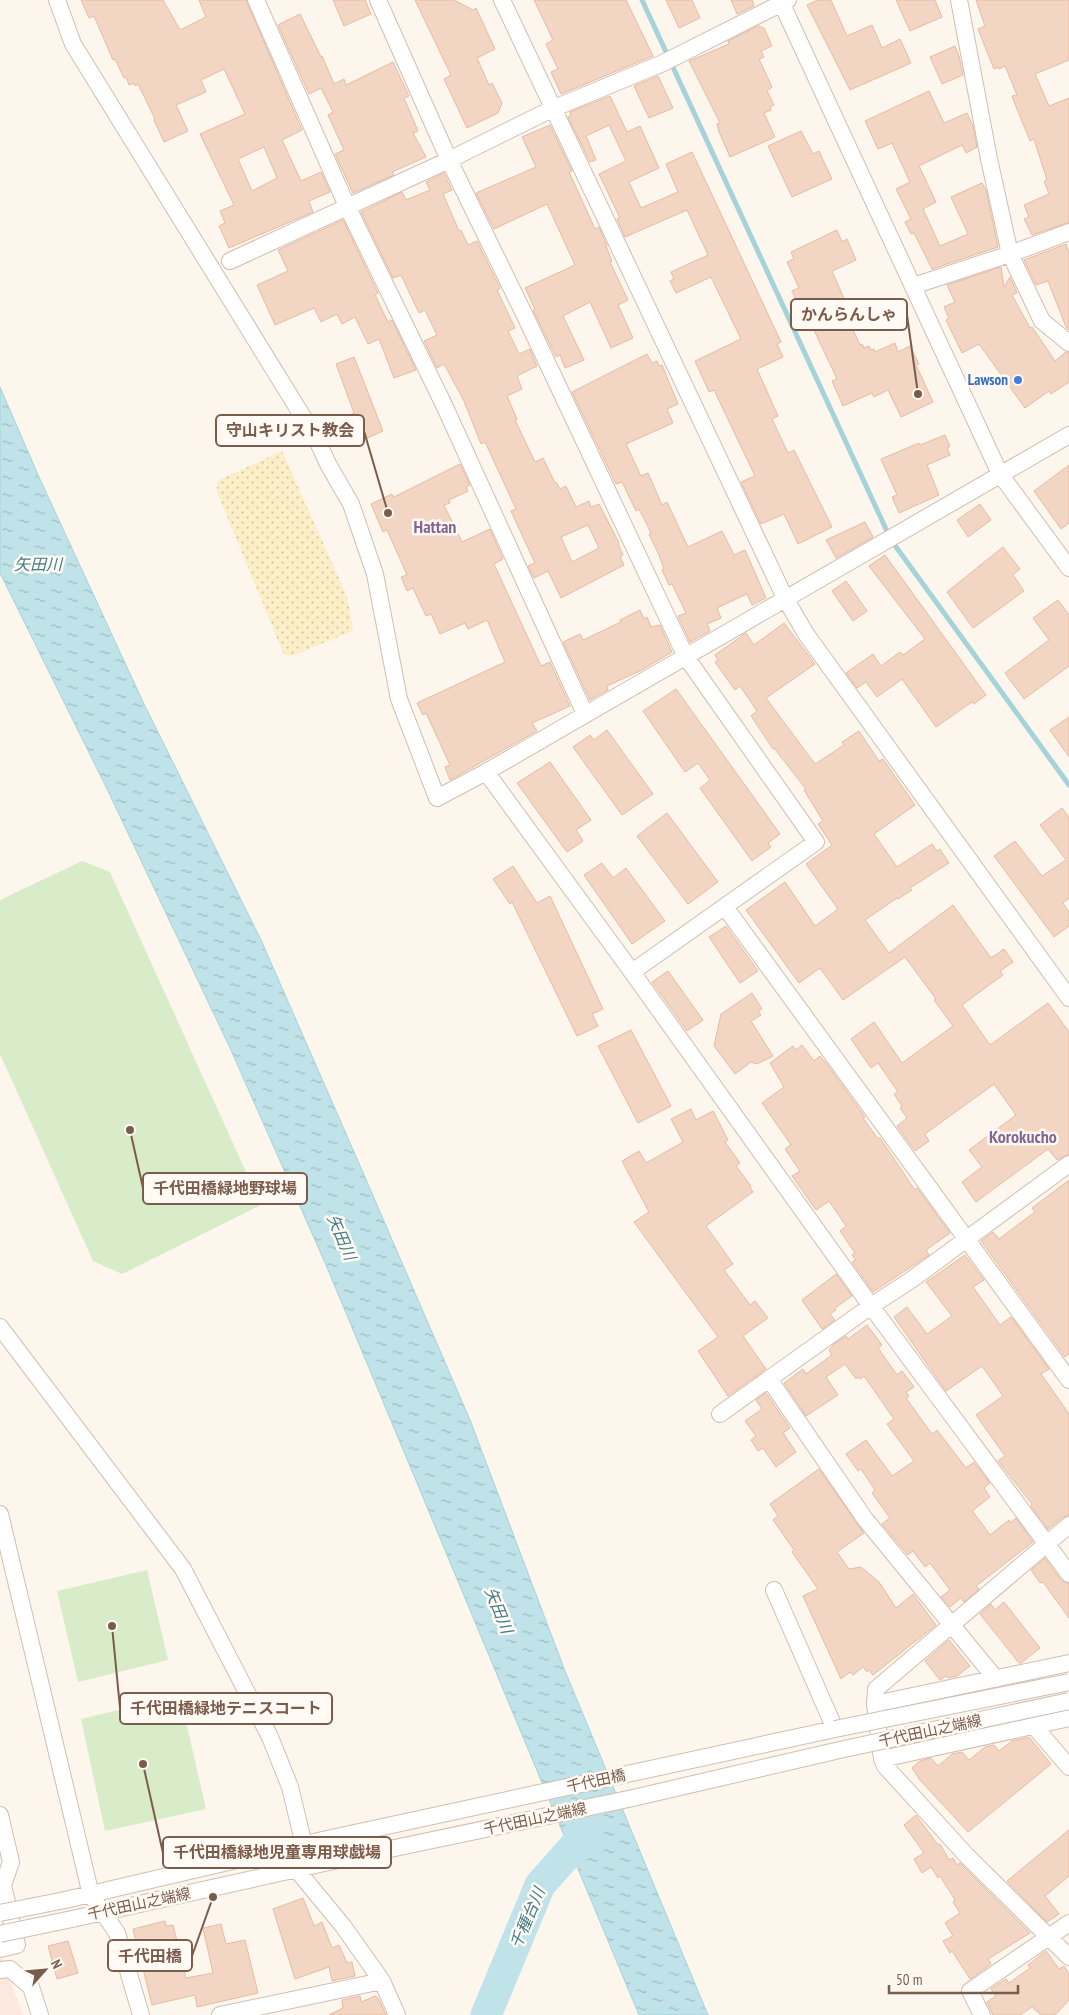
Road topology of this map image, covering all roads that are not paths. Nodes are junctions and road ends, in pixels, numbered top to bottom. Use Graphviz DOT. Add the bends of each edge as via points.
graph roads {
  1 [pos="57,0"];
  2 [pos="256,0"];
  3 [pos="378,0"];
  4 [pos="502,0"];
  5 [pos="959,0"];
  6 [pos="783,1"];
  7 [pos="552,109"];
  8 [pos="448,160"];
  9 [pos="347,206"];
  10 [pos="1069,232"];
  11 [pos="1010,254"];
  12 [pos="230,261"];
  13 [pos="913,286"];
  14 [pos="1069,343"];
  15 [pos="1069,435"];
  16 [pos="1000,474"];
  17 [pos="1069,568"];
  18 [pos="785,598"];
  19 [pos="686,657"];
  20 [pos="585,714"];
  21 [pos="486,772"];
  22 [pos="725,907"];
  23 [pos="632,972"];
  24 [pos="1069,998"];
  25 [pos="1069,1164"];
  26 [pos="967,1238"];
  27 [pos="871,1306"];
  28 [pos="0,1327"];
  29 [pos="769,1379"];
  30 [pos="1069,1380"];
  31 [pos="720,1414"];
  32 [pos="0,1514"];
  33 [pos="1069,1525"];
  34 [pos="1045,1544"];
  35 [pos="1069,1574"];
  36 [pos="774,1590"];
  37 [pos="951,1624"];
  38 [pos="1069,1663"];
  39 [pos="996,1679"];
  40 [pos="1069,1682"];
  41 [pos="1069,1702"];
  42 [pos="875,1704"];
  43 [pos="1069,1718"];
  44 [pos="1034,1726"];
  45 [pos="835,1729"];
  46 [pos="882,1759"];
  47 [pos="1069,1767"];
  48 [pos="0,1815"];
  49 [pos="327,1839"];
  50 [pos="304,1844"];
  51 [pos="296,1869"];
  52 [pos="2,1886"];
  53 [pos="91,1895"];
  54 [pos="103,1912"];
  55 [pos="0,1914"];
  56 [pos="1069,1923"];
  57 [pos="0,1934"];
  58 [pos="1050,1937"];
  59 [pos="0,1949"];
  60 [pos="1069,1957"];
  61 [pos="0,1970"];
  62 [pos="382,1981"];
  63 [pos="270,2010"];
  64 [pos="40,2015"];
  65 [pos="142,2015"];
  66 [pos="220,2015"];
  67 [pos="397,2015"];
  68 [pos="982,2015"];
  1 -- 21 [label="street" via="72,44 316,438 351,504 375,574 400,699 437,798"];
  2 -- 9 [label="street"];
  3 -- 8 [label="street"];
  4 -- 7 [label="street"];
  5 -- 11 [label="street"];
  6 -- 7 [label="street" via="670,60"];
  6 -- 13 [label="street"];
  7 -- 8 [label="street"];
  7 -- 18 [label="street"];
  8 -- 9 [label="street"];
  8 -- 19 [label="street"];
  9 -- 12 [label="street"];
  9 -- 20 [label="street" via="444,405"];
  10 -- 11 [label="street"];
  11 -- 13 [label="street"];
  11 -- 14 [label="street" via="1042,321"];
  13 -- 16 [label="street"];
  15 -- 16 [label="street"];
  16 -- 17 [label="street"];
  16 -- 18 [label="street"];
  18 -- 19 [label="street"];
  18 -- 24 [label="street" via="806,634"];
  19 -- 20 [label="street"];
  19 -- 22 [label="street" via="816,842"];
  20 -- 21 [label="street"];
  21 -- 23 [label="street"];
  22 -- 23 [label="street"];
  22 -- 26 [label="street"];
  23 -- 27 [label="street"];
  25 -- 26 [label="street"];
  26 -- 27 [label="street"];
  26 -- 30 [label="street"];
  27 -- 29 [label="street"];
  27 -- 34 [label="street"];
  28 -- 50 [label="street" via="182,1569 270,1737 290,1787"];
  29 -- 31 [label="street"];
  29 -- 37 [label="street" via="865,1520"];
  32 -- 53 [label="street"];
  33 -- 34 [label="street"];
  34 -- 35 [label="street"];
  34 -- 37 [label="street"];
  36 -- 45 [label="street"];
  37 -- 39 [label="street"];
  37 -- 42 [label="street" via="876,1689"];
  38 -- 39 [label="street"];
  39 -- 42 [label="street"];
  40 -- 45 [label="street, 千代田山之端線, bridge"];
  41 -- 51 [label="street, 千代田山之端線, bridge"];
  42 -- 46 [label="street"];
  43 -- 44 [label="street"];
  44 -- 46 [label="street"];
  44 -- 47 [label="street"];
  45 -- 49 [label="street, 千代田橋"];
  46 -- 58 [label="street" via="967,1856"];
  48 -- 52 [label="street" via="11,1862"];
  49 -- 50 [label="street, 千代田山之端線"];
  50 -- 51 [label="street"];
  50 -- 53 [label="street, 千代田山之端線"];
  51 -- 54 [label="street, 千代田山之端線"];
  51 -- 62 [label="street" via="343,1926"];
  52 -- 59 [label="street" via="17,1944"];
  53 -- 54 [label="street"];
  53 -- 55 [label="street, 千代田山之端線, bridge"];
  54 -- 57 [label="street, 千代田山之端線, bridge"];
  54 -- 65 [label="street" via="117,1933"];
  56 -- 58 [label="street"];
  58 -- 60 [label="street"];
  58 -- 68 [label="street" via="970,1991"];
  61 -- 64 [label="street" via="10,1969 31,1987"];
  62 -- 63 [label="street"];
  62 -- 67 [label="street"];
  63 -- 66 [label="street"];
}
